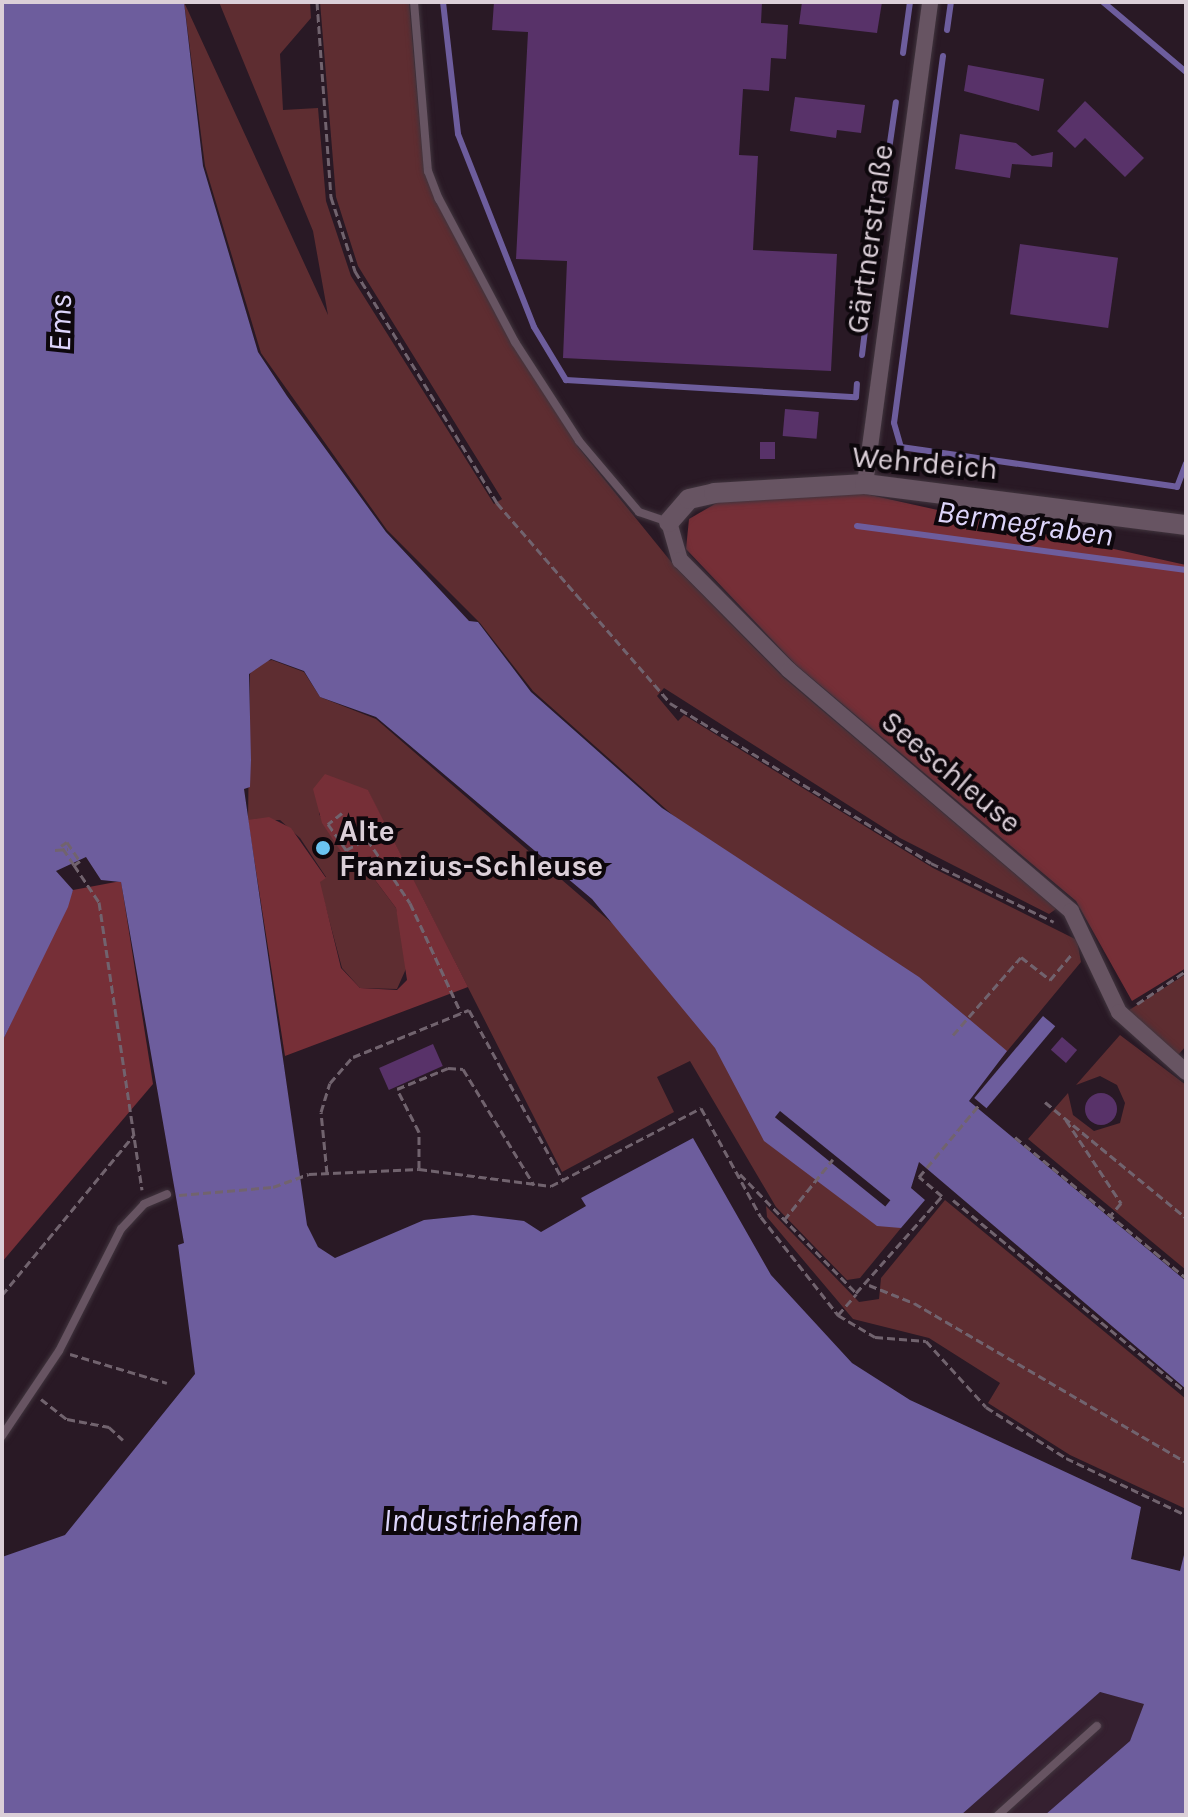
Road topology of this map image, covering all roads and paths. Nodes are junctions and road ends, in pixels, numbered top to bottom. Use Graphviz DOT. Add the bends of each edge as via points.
graph roads {
  1 [pos="317,2"];
  2 [pos="414,2"];
  3 [pos="930,2"];
  4 [pos="865,484"];
  5 [pos="669,522"];
  6 [pos="1186,525"];
  7 [pos="342,813"];
  8 [pos="68,849"];
  9 [pos="55,850"];
  10 [pos="74,865"];
  11 [pos="1084,930"];
  12 [pos="1186,971"];
  13 [pos="1119,1012"];
  14 [pos="461,1013"];
  15 [pos="953,1035"];
  16 [pos="1186,1072"];
  17 [pos="1045,1102"];
  18 [pos="979,1105"];
  19 [pos="1066,1118"];
  20 [pos="134,1135"];
  21 [pos="1015,1137"];
  22 [pos="833,1159"];
  23 [pos="419,1169"];
  24 [pos="736,1170"];
  25 [pos="327,1173"];
  26 [pos="564,1182"];
  27 [pos="534,1185"];
  28 [pos="167,1194"];
  29 [pos="953,1200"];
  30 [pos="144,1204"];
  31 [pos="1111,1215"];
  32 [pos="1186,1218"];
  33 [pos="784,1220"];
  34 [pos="1186,1278"];
  35 [pos="869,1285"];
  36 [pos="856,1293"];
  37 [pos="2,1295"];
  38 [pos="838,1315"];
  39 [pos="59,1351"];
  40 [pos="167,1383"];
  41 [pos="32,1391"];
  42 [pos="1186,1392"];
  43 [pos="2,1436"];
  44 [pos="123,1440"];
  45 [pos="1186,1462"];
  46 [pos="1186,1515"];
  47 [pos="1097,1726"];
  48 [pos="998,1815"];
  1 -- 11 [label="path" via="331,197 355,271 497,503 670,703 931,863 1042,920"];
  2 -- 5 [label="lane" via="428,171 439,199 515,342 579,441 639,512"];
  3 -- 4 [label="street, Gärtnerstraße"];
  4 -- 5 [label="street, Wehrdeich" via="714,493 689,499"];
  4 -- 6 [label="street, Wehrdeich"];
  5 -- 11 [label="street, Seeschleuse" via="680,560 789,670"];
  7 -- 14 [label="path" via="328,824 346,850 367,839 410,903"];
  8 -- 9 [label="path"];
  10 -- 10 [label="path" via="61,846 67,842 80,861"];
  10 -- 20 [label="path" via="99,902"];
  11 -- 13 [label="street, Seeschleuse"];
  11 -- 15 [label="path" via="1050,980 1021,957"];
  12 -- 13 [label="path"];
  13 -- 16 [label="street, Seeschleuse"];
  14 -- 25 [label="path" via="353,1057 330,1083 321,1112"];
  14 -- 26 [label="path" via="469,1010"];
  17 -- 19 [label="path"];
  18 -- 35 [label="path" via="919,1177 942,1196"];
  19 -- 31 [label="path" via="1121,1203"];
  19 -- 32 [label="path"];
  20 -- 30 [label="path"];
  20 -- 37 [label="path"];
  21 -- 31 [label="path"];
  22 -- 33 [label="path"];
  23 -- 25 [label="path"];
  23 -- 27 [label="path"];
  23 -- 27 [label="path" via="419,1132 397,1089 448,1068 463,1069"];
  24 -- 26 [label="path" via="701,1108"];
  24 -- 33 [label="path"];
  24 -- 38 [label="path" via="765,1222"];
  25 -- 28 [label="path" via="202,1197"];
  26 -- 27 [label="path"];
  28 -- 30 [label="lane"];
  29 -- 42 [label="path"];
  30 -- 39 [label="lane" via="121,1229"];
  31 -- 34 [label="path"];
  33 -- 36 [label="path"];
  35 -- 36 [label="path"];
  35 -- 45 [label="path" via="914,1303"];
  36 -- 38 [label="path"];
  38 -- 46 [label="path" via="875,1337 926,1341 986,1407 1066,1458"];
  39 -- 40 [label="path"];
  39 -- 41 [label="lane"];
  41 -- 43 [label="lane"];
  41 -- 44 [label="path" via="67,1419 109,1427"];
  47 -- 48 [label="lane"];
}
